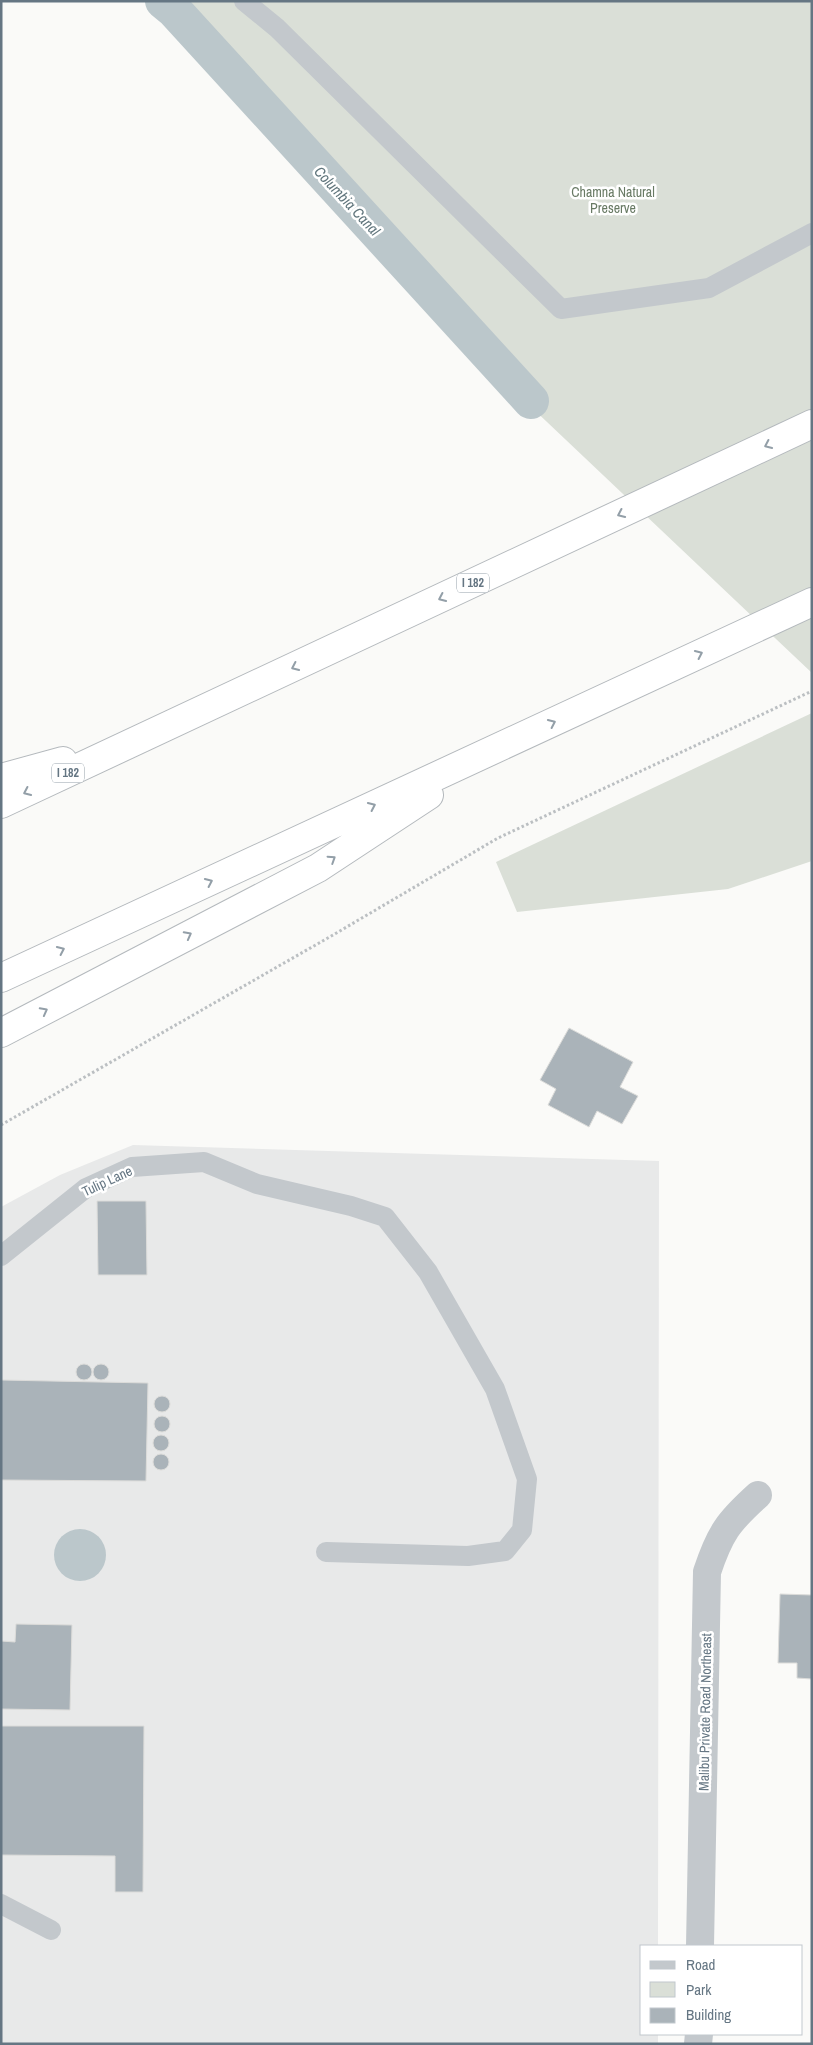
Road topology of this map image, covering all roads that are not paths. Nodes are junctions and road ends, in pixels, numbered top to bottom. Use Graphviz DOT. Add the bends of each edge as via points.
graph roads {
  1 [pos="244,1"];
  2 [pos="812,233"];
  3 [pos="812,424"];
  4 [pos="812,602"];
  5 [pos="135,743"];
  6 [pos="508,743"];
  7 [pos="1,778"];
  8 [pos="1,804"];
  9 [pos="1,978"];
  10 [pos="1,1033"];
  11 [pos="1,1256"];
  12 [pos="758,1495"];
  13 [pos="326,1552"];
  14 [pos="1,1904"];
  15 [pos="51,1930"];
  16 [pos="700,1945"];
  1 -- 2 [label="lane" via="277,28 561,309 709,288"];
  3 -- 5 [label="highway, I 182, one-way"];
  6 -- 4 [label="highway, one-way"];
  5 -- 7 [label="highway"];
  5 -- 8 [label="highway, I 182, one-way"];
  9 -- 6 [label="highway, one-way"];
  10 -- 6 [label="highway, one-way" via="318,868"];
  11 -- 13 [label="lane, Tulip Lane" via="86,1188 132,1167 204,1162 257,1184 385,1217 428,1272 494,1388 527,1479 522,1530 505,1551 468,1556"];
  12 -- 16 [label="street, Malibu Private Road Northeast" via="732,1518 716,1544 707,1572"];
  14 -- 15 [label="lane"];
}
